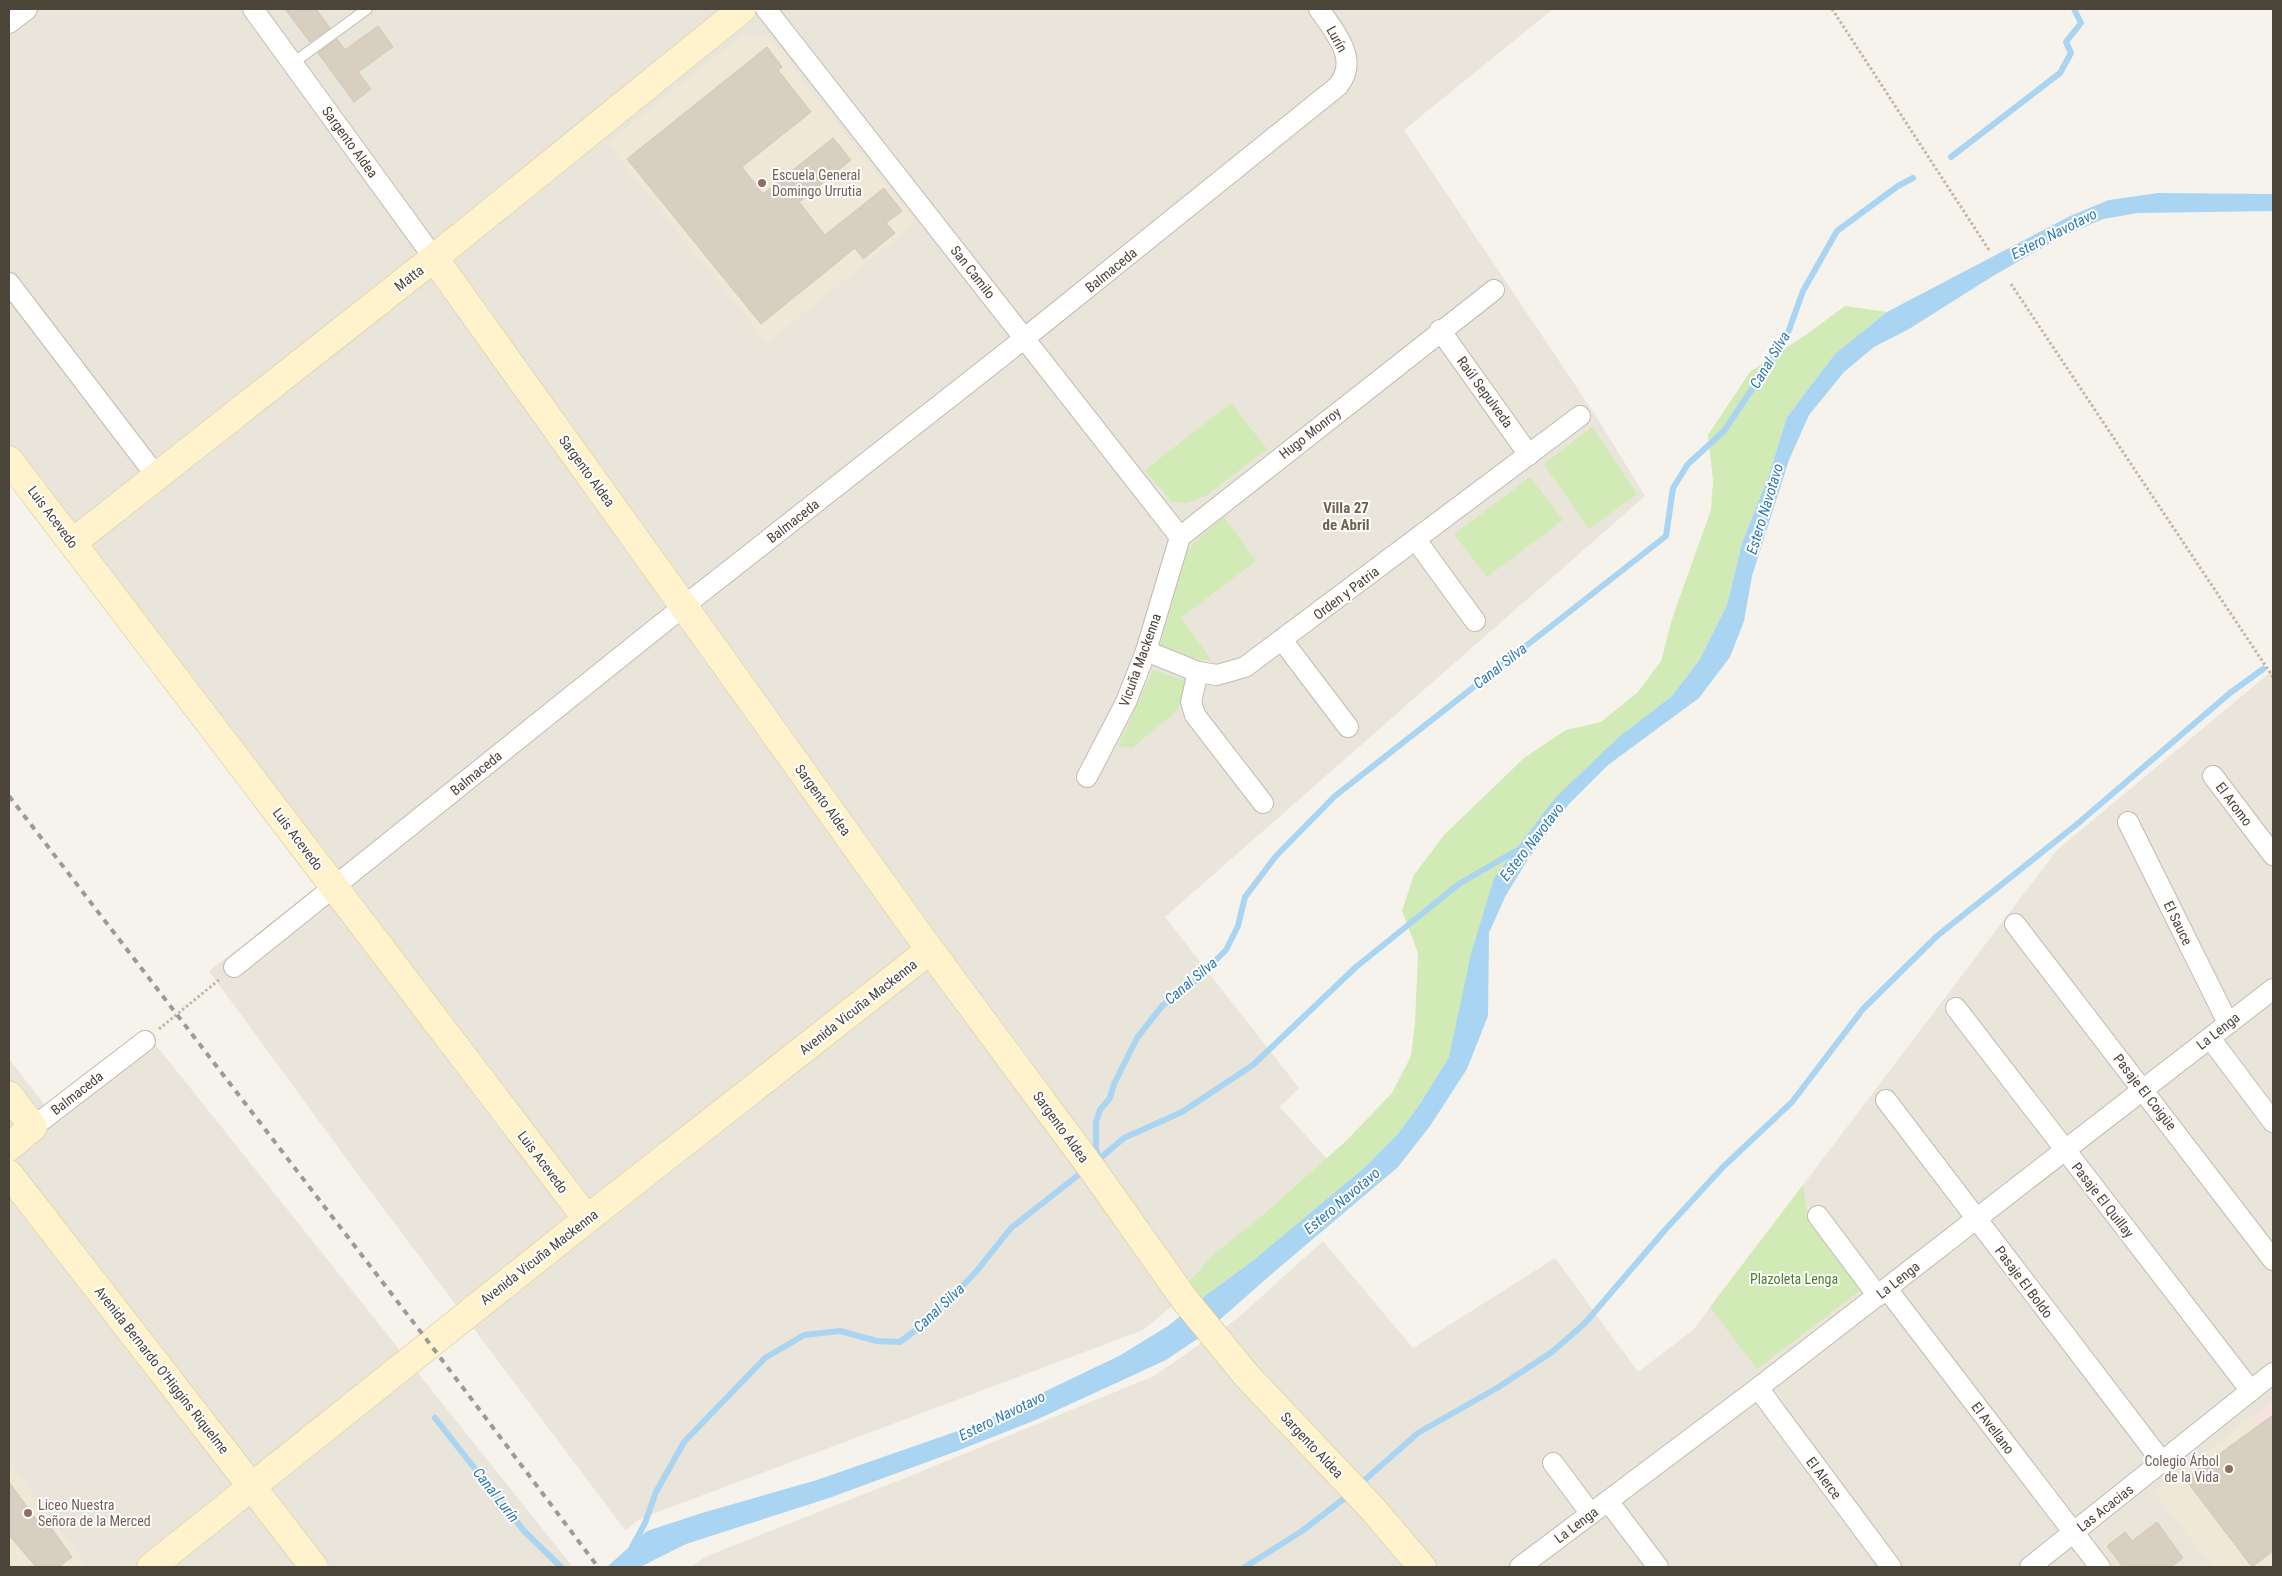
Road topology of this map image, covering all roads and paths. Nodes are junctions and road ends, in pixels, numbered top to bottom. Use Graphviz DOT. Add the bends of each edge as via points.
graph roads {
  1 [pos="26,9"];
  2 [pos="253,9"];
  3 [pos="367,9"];
  4 [pos="742,9"];
  5 [pos="766,9"];
  6 [pos="1319,9"];
  7 [pos="1832,9"];
  8 [pos="9,23"];
  9 [pos="293,63"];
  10 [pos="1347,71"];
  11 [pos="1989,250"];
  12 [pos="434,258"];
  13 [pos="9,284"];
  14 [pos="2010,284"];
  15 [pos="1494,290"];
  16 [pos="1440,330"];
  17 [pos="1025,338"];
  18 [pos="1580,416"];
  19 [pos="1529,455"];
  20 [pos="9,460"];
  21 [pos="157,477"];
  22 [pos="1180,537"];
  23 [pos="1416,540"];
  24 [pos="72,543"];
  25 [pos="684,606"];
  26 [pos="1475,621"];
  27 [pos="1282,640"];
  28 [pos="1146,652"];
  29 [pos="1198,672"];
  30 [pos="2273,677"];
  31 [pos="1348,727"];
  32 [pos="2213,776"];
  33 [pos="1086,777"];
  34 [pos="1263,803"];
  35 [pos="2128,822"];
  36 [pos="2273,855"];
  37 [pos="334,886"];
  38 [pos="2015,924"];
  39 [pos="930,950"];
  40 [pos="234,967"];
  41 [pos="2273,989"];
  42 [pos="1956,1008"];
  43 [pos="2228,1024"];
  44 [pos="2210,1038"];
  45 [pos="145,1041"];
  46 [pos="2142,1089"];
  47 [pos="9,1095"];
  48 [pos="1886,1100"];
  49 [pos="2273,1122"];
  50 [pos="34,1127"];
  51 [pos="9,1146"];
  52 [pos="2064,1150"];
  53 [pos="9,1174"];
  54 [pos="1818,1216"];
  55 [pos="1976,1219"];
  56 [pos="587,1220"];
  57 [pos="2273,1260"];
  58 [pos="1882,1292"];
  59 [pos="2273,1373"];
  60 [pos="1758,1388"];
  61 [pos="2251,1391"];
  62 [pos="2163,1462"];
  63 [pos="1553,1463"];
  64 [pos="252,1486"];
  65 [pos="1608,1501"];
  66 [pos="1591,1514"];
  67 [pos="2074,1533"];
  68 [pos="151,1567"];
  69 [pos="314,1567"];
  70 [pos="1422,1567"];
  71 [pos="1520,1567"];
  72 [pos="1658,1567"];
  73 [pos="1890,1567"];
  74 [pos="2030,1567"];
  75 [pos="2100,1567"];
  1 -- 8 [label="street"];
  2 -- 9 [label="street, Sargento Aldea"];
  3 -- 9 [label="lane"];
  4 -- 12 [label="street, Matta"];
  5 -- 17 [label="street, San Camilo"];
  6 -- 10 [label="street, Lurín" via="1344,48"];
  7 -- 11 [label="path"];
  9 -- 12 [label="street, Sargento Aldea"];
  10 -- 17 [label="street, Balmaceda" via="1333,91"];
  12 -- 21 [label="street, Matta"];
  12 -- 25 [label="street, Sargento Aldea"];
  13 -- 21 [label="street"];
  14 -- 30 [label="path"];
  15 -- 16 [label="street, Hugo Monroy"];
  16 -- 19 [label="street, Raúl Sepulveda"];
  16 -- 22 [label="street, Hugo Monroy"];
  17 -- 22 [label="street, San Camilo"];
  17 -- 25 [label="street, Balmaceda"];
  18 -- 19 [label="street, Orden y Patria"];
  19 -- 23 [label="street, Orden y Patria"];
  20 -- 24 [label="street, Luis Acevedo"];
  21 -- 24 [label="street, Matta"];
  22 -- 28 [label="street, Vicuña Mackenna"];
  23 -- 26 [label="street"];
  23 -- 27 [label="street, Orden y Patria"];
  24 -- 37 [label="street, Luis Acevedo"];
  25 -- 37 [label="street, Balmaceda"];
  25 -- 39 [label="street, Sargento Aldea"];
  27 -- 29 [label="street, Orden y Patria" via="1245,667 1217,675"];
  27 -- 31 [label="street"];
  28 -- 29 [label="street, Orden y Patria"];
  28 -- 33 [label="street, Vicuña Mackenna" via="1126,702"];
  29 -- 34 [label="street" via="1191,702 1196,715"];
  32 -- 36 [label="street, El Aromo"];
  35 -- 43 [label="street, El Sauce"];
  37 -- 40 [label="street, Balmaceda"];
  37 -- 56 [label="street, Luis Acevedo"];
  38 -- 46 [label="street, Pasaje El Coigüe"];
  39 -- 56 [label="street, Avenida Vicuña Mackenna"];
  39 -- 70 [label="street, Sargento Aldea" via="1216,1340"];
  40 -- 45 [label="path"];
  41 -- 43 [label="street, La Lenga"];
  42 -- 52 [label="street, Pasaje El Quillay"];
  43 -- 44 [label="street, La Lenga"];
  44 -- 46 [label="street, La Lenga"];
  44 -- 49 [label="street"];
  45 -- 50 [label="street, Balmaceda"];
  46 -- 52 [label="street, La Lenga"];
  46 -- 57 [label="street, Pasaje El Coigüe"];
  47 -- 50 [label="street"];
  48 -- 55 [label="street, Pasaje El Boldo"];
  50 -- 51 [label="street, Balmaceda"];
  52 -- 55 [label="street, La Lenga"];
  52 -- 61 [label="street, Pasaje El Quillay"];
  53 -- 64 [label="street, Avenida Bernardo O'Higgins Riquelme"];
  54 -- 58 [label="street, El Avellano"];
  55 -- 58 [label="street, La Lenga"];
  55 -- 62 [label="street, Pasaje El Boldo"];
  56 -- 64 [label="street, Avenida Vicuña Mackenna"];
  58 -- 60 [label="street, La Lenga"];
  58 -- 67 [label="street, El Avellano"];
  59 -- 61 [label="street, Las Acacias"];
  60 -- 65 [label="street, La Lenga"];
  60 -- 73 [label="street, El Alerce"];
  61 -- 62 [label="street, Las Acacias"];
  62 -- 67 [label="street, Las Acacias"];
  63 -- 66 [label="street"];
  64 -- 68 [label="street, Avenida Vicuña Mackenna"];
  64 -- 69 [label="street, Avenida Bernardo O'Higgins Riquelme"];
  65 -- 66 [label="street, La Lenga"];
  65 -- 72 [label="street"];
  66 -- 71 [label="street, La Lenga"];
  67 -- 74 [label="street, Las Acacias"];
  67 -- 75 [label="street, El Avellano"];
}
